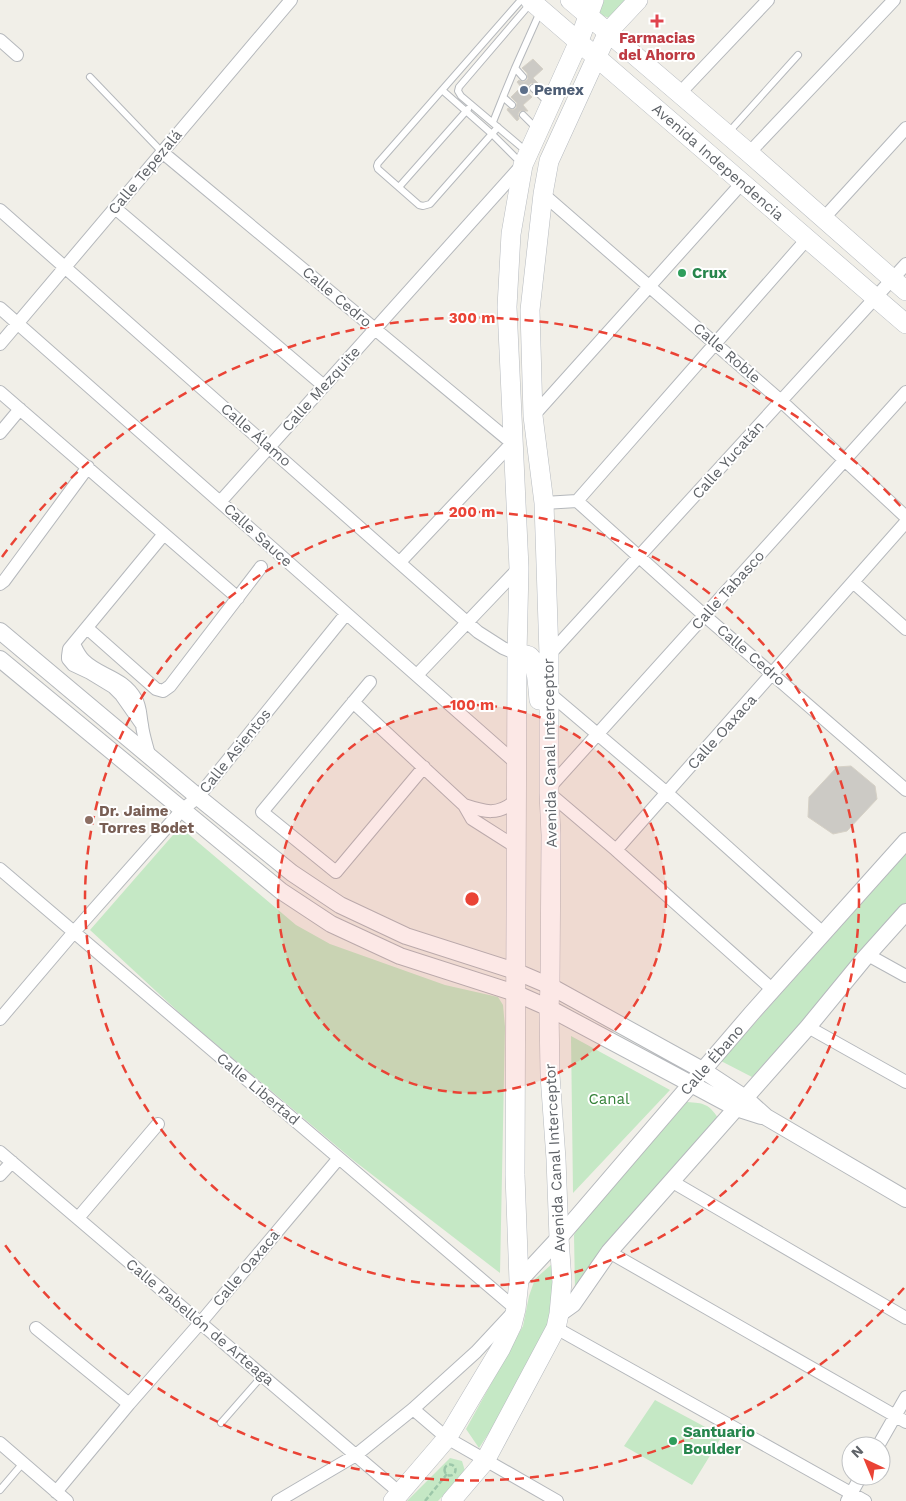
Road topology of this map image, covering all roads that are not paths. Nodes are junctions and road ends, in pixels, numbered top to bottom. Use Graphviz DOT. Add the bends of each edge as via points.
graph roads {
  1 [pos="291,0"];
  2 [pos="570,0"];
  3 [pos="638,0"];
  4 [pos="768,0"];
  5 [pos="894,0"];
  6 [pos="531,3"];
  7 [pos="591,8"];
  8 [pos="608,32"];
  9 [pos="0,40"];
  10 [pos="579,41"];
  11 [pos="17,55"];
  12 [pos="798,55"];
  13 [pos="597,56"];
  14 [pos="515,68"];
  15 [pos="523,76"];
  16 [pos="90,77"];
  17 [pos="533,88"];
  18 [pos="442,90"];
  19 [pos="679,94"];
  20 [pos="503,97"];
  21 [pos="512,104"];
  22 [pos="551,104"];
  23 [pos="472,105"];
  24 [pos="466,112"];
  25 [pos="523,115"];
  26 [pos="496,124"];
  27 [pos="906,128"];
  28 [pos="539,130"];
  29 [pos="492,134"];
  30 [pos="727,134"];
  31 [pos="162,152"];
  32 [pos="749,153"];
  33 [pos="526,159"];
  34 [pos="742,183"];
  35 [pos="399,187"];
  36 [pos="543,194"];
  37 [pos="115,208"];
  38 [pos="0,210"];
  39 [pos="823,219"];
  40 [pos="807,238"];
  41 [pos="906,264"];
  42 [pos="65,267"];
  43 [pos="899,285"];
  44 [pos="650,287"];
  45 [pos="875,298"];
  46 [pos="0,308"];
  47 [pos="18,323"];
  48 [pos="906,324"];
  49 [pos="375,329"];
  50 [pos="715,343"];
  51 [pos="0,344"];
  52 [pos="324,386"];
  53 [pos="0,392"];
  54 [pos="906,392"];
  55 [pos="781,401"];
  56 [pos="20,408"];
  57 [pos="532,416"];
  58 [pos="0,433"];
  59 [pos="512,443"];
  60 [pos="269,447"];
  61 [pos="845,460"];
  62 [pos="88,467"];
  63 [pos="576,501"];
  64 [pos="220,502"];
  65 [pos="544,503"];
  66 [pos="906,517"];
  67 [pos="906,522"];
  68 [pos="164,534"];
  69 [pos="640,557"];
  70 [pos="400,562"];
  71 [pos="262,567"];
  72 [pos="519,568"];
  73 [pos="853,582"];
  74 [pos="0,584"];
  75 [pos="238,598"];
  76 [pos="346,614"];
  77 [pos="705,616"];
  78 [pos="467,622"];
  79 [pos="87,628"];
  80 [pos="906,629"];
  81 [pos="0,630"];
  82 [pos="548,630"];
  83 [pos="517,654"];
  84 [pos="549,655"];
  85 [pos="0,659"];
  86 [pos="417,674"];
  87 [pos="773,674"];
  88 [pos="370,682"];
  89 [pos="549,693"];
  90 [pos="354,702"];
  91 [pos="598,735"];
  92 [pos="549,747"];
  93 [pos="149,755"];
  94 [pos="516,763"];
  95 [pos="424,767"];
  96 [pos="906,790"];
  97 [pos="549,791"];
  98 [pos="667,793"];
  99 [pos="198,797"];
  100 [pos="516,800"];
  101 [pos="464,805"];
  102 [pos="182,810"];
  103 [pos="906,841"];
  104 [pos="516,847"];
  105 [pos="616,850"];
  106 [pos="0,869"];
  107 [pos="906,912"];
  108 [pos="74,932"];
  109 [pos="823,933"];
  110 [pos="868,955"];
  111 [pos="515,971"];
  112 [pos="906,976"];
  113 [pos="550,986"];
  114 [pos="773,990"];
  115 [pos="515,993"];
  116 [pos="549,1008"];
  117 [pos="0,1019"];
  118 [pos="808,1027"];
  119 [pos="704,1070"];
  120 [pos="906,1082"];
  121 [pos="691,1085"];
  122 [pos="741,1103"];
  123 [pos="158,1124"];
  124 [pos="0,1152"];
  125 [pos="339,1158"];
  126 [pos="12,1162"];
  127 [pos="0,1175"];
  128 [pos="671,1181"];
  129 [pos="906,1199"];
  130 [pos="78,1218"];
  131 [pos="559,1238"];
  132 [pos="609,1252"];
  133 [pos="519,1280"];
  134 [pos="516,1309"];
  135 [pos="906,1318"];
  136 [pos="558,1321"];
  137 [pos="201,1322"];
  138 [pos="36,1328"];
  139 [pos="263,1375"];
  140 [pos="906,1396"];
  141 [pos="129,1404"];
  142 [pos="413,1409"];
  143 [pos="901,1419"];
  144 [pos="221,1423"];
  145 [pos="887,1436"];
  146 [pos="447,1438"];
  147 [pos="0,1443"];
  148 [pos="356,1455"];
  149 [pos="485,1461"];
  150 [pos="23,1463"];
  151 [pos="855,1486"];
  152 [pos="0,1490"];
  153 [pos="56,1492"];
  154 [pos="397,1497"];
  155 [pos="849,1497"];
  156 [pos="67,1501"];
  157 [pos="278,1501"];
  158 [pos="451,1501"];
  159 [pos="556,1501"];
  160 [pos="866,1501"];
  1 -- 31 [label="street, Calle Tepezalá"];
  2 -- 7 [label="main road, Avenida Independencia"];
  3 -- 8 [label="main road, Avenida Canal Interceptor"];
  4 -- 19 [label="street"];
  5 -- 32 [label="street"];
  6 -- 10 [label="main road, Avenida Independencia"];
  6 -- 14 [label="lane"];
  6 -- 18 [label="lane"];
  6 -- 23 [label="lane" via="459,87 461,96"];
  7 -- 8 [label="main road, Avenida Independencia"];
  7 -- 10 [label="main road"];
  8 -- 13 [label="main road, Avenida Canal Interceptor"];
  8 -- 19 [label="main road, Avenida Independencia"];
  9 -- 11 [label="street"];
  10 -- 13 [label="main road, Avenida Independencia"];
  10 -- 22 [label="main road"];
  12 -- 30 [label="lane"];
  13 -- 34 [label="main road, Avenida Independencia"];
  13 -- 36 [label="main road, Avenida Canal Interceptor" via="549,161"];
  14 -- 15 [label="lane"];
  14 -- 20 [label="lane"];
  16 -- 31 [label="lane"];
  17 -- 22 [label="lane"];
  18 -- 24 [label="lane"];
  18 -- 35 [label="lane" via="378,162 378,169"];
  19 -- 30 [label="main road, Avenida Independencia"];
  20 -- 21 [label="lane"];
  20 -- 26 [label="lane"];
  22 -- 28 [label="main road"];
  23 -- 24 [label="lane"];
  23 -- 26 [label="lane"];
  24 -- 29 [label="lane"];
  24 -- 35 [label="lane"];
  25 -- 28 [label="lane"];
  26 -- 29 [label="lane"];
  26 -- 33 [label="lane"];
  27 -- 39 [label="street"];
  28 -- 33 [label="main road"];
  29 -- 33 [label="lane"];
  29 -- 35 [label="lane" via="430,204 419,205"];
  30 -- 32 [label="main road, Avenida Independencia"];
  31 -- 37 [label="street, Calle Tepezalá"];
  31 -- 49 [label="street, Calle Cedro"];
  32 -- 39 [label="main road, Avenida Independencia"];
  33 -- 49 [label="street, Calle Mezquite"];
  33 -- 59 [label="main road" via="511,234 506,307"];
  34 -- 40 [label="main road, Avenida Independencia"];
  34 -- 44 [label="street"];
  36 -- 44 [label="street, Calle Roble"];
  36 -- 57 [label="main road, Avenida Canal Interceptor" via="530,310"];
  37 -- 42 [label="street, Calle Tepezalá"];
  37 -- 52 [label="street"];
  38 -- 42 [label="street, Calle Álamo"];
  39 -- 43 [label="main road, Avenida Independencia"];
  40 -- 45 [label="main road, Avenida Independencia"];
  40 -- 50 [label="street"];
  41 -- 43 [label="street, Calle Yucatán"];
  42 -- 47 [label="street, Calle Tepezalá"];
  42 -- 60 [label="street, Calle Álamo"];
  43 -- 45 [label="street, Calle Yucatán"];
  44 -- 50 [label="street, Calle Roble"];
  44 -- 57 [label="street"];
  45 -- 48 [label="main road, Avenida Independencia"];
  45 -- 55 [label="street, Calle Yucatán"];
  46 -- 47 [label="street, Calle Sauce"];
  47 -- 51 [label="street, Calle Tepezalá"];
  47 -- 64 [label="street, Calle Sauce"];
  49 -- 52 [label="street, Calle Mezquite"];
  49 -- 59 [label="street, Calle Cedro"];
  50 -- 55 [label="street, Calle Roble"];
  50 -- 63 [label="street"];
  52 -- 60 [label="street, Calle Mezquite"];
  53 -- 56 [label="street"];
  54 -- 61 [label="street, Calle Tabasco"];
  55 -- 61 [label="street, Calle Roble"];
  55 -- 69 [label="street, Calle Yucatán"];
  56 -- 58 [label="street"];
  56 -- 62 [label="street"];
  57 -- 65 [label="main road, Avenida Canal Interceptor"];
  59 -- 70 [label="street"];
  59 -- 72 [label="main road"];
  60 -- 64 [label="street, Calle Mezquite"];
  60 -- 70 [label="street, Calle Álamo"];
  61 -- 66 [label="street, Calle Roble"];
  61 -- 77 [label="street, Calle Tabasco"];
  62 -- 68 [label="street"];
  62 -- 74 [label="street"];
  63 -- 65 [label="street"];
  63 -- 69 [label="street, Calle Cedro"];
  64 -- 76 [label="street, Calle Sauce"];
  65 -- 82 [label="main road, Avenida Canal Interceptor"];
  67 -- 73 [label="street, Calle Oaxaca"];
  68 -- 75 [label="street"];
  68 -- 79 [label="street"];
  69 -- 77 [label="street, Calle Cedro"];
  69 -- 84 [label="street, Calle Yucatán"];
  70 -- 78 [label="street, Calle Álamo"];
  71 -- 75 [label="street"];
  72 -- 78 [label="street"];
  72 -- 82 [label="main road" via="531,629 537,634"];
  72 -- 83 [label="main road"];
  73 -- 80 [label="street"];
  73 -- 87 [label="street, Calle Oaxaca"];
  75 -- 79 [label="street" via="163,691 156,689"];
  76 -- 86 [label="street, Calle Sauce"];
  76 -- 99 [label="street, Calle Asientos"];
  77 -- 87 [label="street, Calle Cedro"];
  77 -- 91 [label="street, Calle Tabasco"];
  78 -- 83 [label="street, Calle Álamo" via="488,640"];
  78 -- 86 [label="street"];
  79 -- 93 [label="street" via="74,644 78,653 130,690 141,711"];
  81 -- 93 [label="street"];
  82 -- 84 [label="main road, Avenida Canal Interceptor"];
  83 -- 92 [label="main road" via="532,658"];
  83 -- 94 [label="main road"];
  84 -- 89 [label="main road, Avenida Canal Interceptor"];
  85 -- 102 [label="street"];
  86 -- 94 [label="street, Calle Sauce"];
  87 -- 96 [label="street, Calle Cedro"];
  87 -- 98 [label="street, Calle Oaxaca"];
  88 -- 90 [label="street"];
  89 -- 91 [label="street"];
  89 -- 92 [label="main road, Avenida Canal Interceptor"];
  90 -- 95 [label="street"];
  90 -- 95 [label="street" via="262,812 336,872"];
  91 -- 97 [label="street, Calle Tabasco"];
  91 -- 98 [label="street"];
  92 -- 97 [label="main road, Avenida Canal Interceptor"];
  93 -- 99 [label="street"];
  94 -- 100 [label="main road"];
  95 -- 101 [label="street"];
  97 -- 105 [label="street"];
  97 -- 113 [label="main road, Avenida Canal Interceptor"];
  98 -- 105 [label="street, Calle Oaxaca"];
  98 -- 109 [label="street"];
  99 -- 102 [label="street, Calle Asientos"];
  99 -- 111 [label="street" via="292,873 340,904 406,936"];
  100 -- 101 [label="street" via="502,810 493,811"];
  100 -- 104 [label="main road"];
  101 -- 104 [label="street" via="472,818"];
  102 -- 108 [label="street, Calle Asientos"];
  102 -- 115 [label="street" via="281,891 331,924 400,956"];
  103 -- 109 [label="street, Calle Ébano"];
  104 -- 111 [label="main road"];
  105 -- 114 [label="street"];
  106 -- 108 [label="street, Calle Libertad"];
  107 -- 110 [label="street"];
  108 -- 117 [label="street, Calle Asientos"];
  108 -- 125 [label="street, Calle Libertad"];
  109 -- 114 [label="street, Calle Ébano"];
  110 -- 112 [label="street"];
  110 -- 118 [label="street"];
  111 -- 113 [label="street"];
  111 -- 115 [label="main road"];
  113 -- 116 [label="main road, Avenida Canal Interceptor"];
  113 -- 119 [label="street"];
  114 -- 119 [label="street, Calle Ébano"];
  115 -- 116 [label="street"];
  115 -- 133 [label="main road" via="515,1175"];
  116 -- 121 [label="street"];
  116 -- 131 [label="main road, Avenida Canal Interceptor"];
  118 -- 120 [label="street"];
  118 -- 122 [label="street"];
  119 -- 121 [label="street, Calle Ébano"];
  119 -- 122 [label="street"];
  121 -- 122 [label="street"];
  121 -- 131 [label="street, Calle Ébano"];
  122 -- 128 [label="street"];
  122 -- 129 [label="street"];
  123 -- 130 [label="street"];
  124 -- 126 [label="street, Calle Pabellón de Arteaga"];
  125 -- 134 [label="street, Calle Libertad"];
  125 -- 137 [label="street, Calle Oaxaca"];
  126 -- 127 [label="street"];
  126 -- 130 [label="street, Calle Pabellón de Arteaga"];
  128 -- 132 [label="street"];
  128 -- 135 [label="street"];
  130 -- 137 [label="street, Calle Pabellón de Arteaga"];
  131 -- 133 [label="street, Calle Ébano"];
  131 -- 136 [label="main road, Avenida Canal Interceptor" via="562,1282"];
  132 -- 136 [label="street" via="574,1304"];
  132 -- 143 [label="street"];
  133 -- 134 [label="main road"];
  134 -- 142 [label="street" via="476,1352"];
  134 -- 146 [label="main road" via="501,1348"];
  136 -- 149 [label="main road, Avenida Canal Interceptor"];
  136 -- 155 [label="street"];
  137 -- 139 [label="street, Calle Pabellón de Arteaga"];
  137 -- 141 [label="street, Calle Oaxaca"];
  138 -- 141 [label="street"];
  139 -- 144 [label="lane"];
  139 -- 148 [label="street, Calle Pabellón de Arteaga"];
  140 -- 143 [label="street"];
  141 -- 153 [label="street, Calle Oaxaca"];
  142 -- 146 [label="street"];
  142 -- 148 [label="street"];
  143 -- 145 [label="street"];
  146 -- 149 [label="street"];
  146 -- 154 [label="main road"];
  147 -- 150 [label="street"];
  148 -- 154 [label="street, Calle Pabellón de Arteaga"];
  148 -- 157 [label="street"];
  149 -- 158 [label="main road, Avenida Canal Interceptor"];
  149 -- 159 [label="street"];
  150 -- 152 [label="lane"];
  150 -- 153 [label="street"];
  151 -- 155 [label="street"];
  153 -- 156 [label="street"];
  155 -- 160 [label="street"];
}
